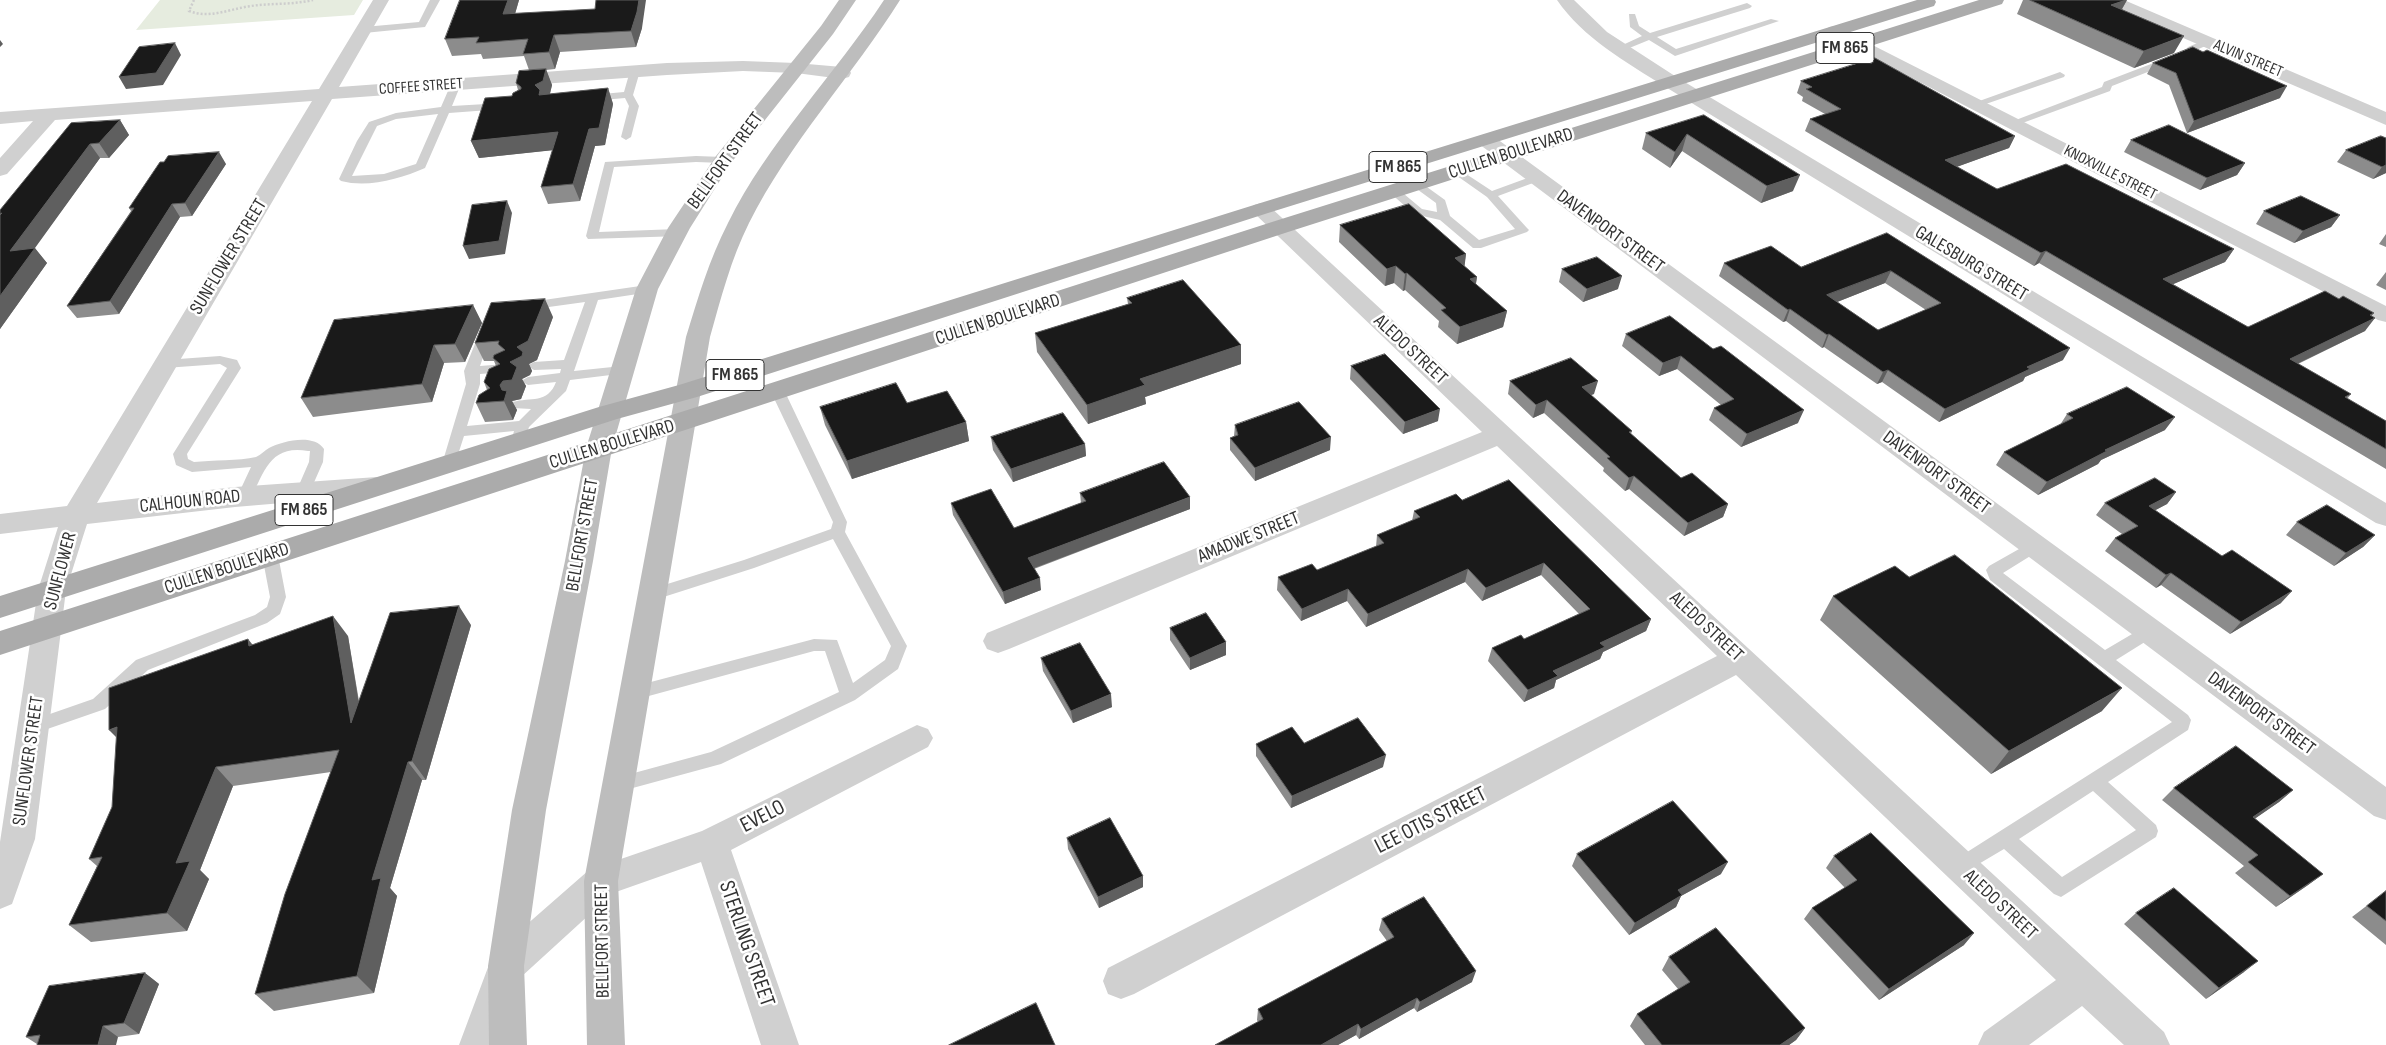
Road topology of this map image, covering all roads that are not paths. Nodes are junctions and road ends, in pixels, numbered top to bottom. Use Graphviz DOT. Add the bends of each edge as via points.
graph roads {
  1 [pos="381,0"];
  2 [pos="435,0"];
  3 [pos="848,0"];
  4 [pos="892,0"];
  5 [pos="1565,0"];
  6 [pos="1934,0"];
  7 [pos="1996,0"];
  8 [pos="2110,0"];
  9 [pos="1747,6"];
  10 [pos="1632,16"];
  11 [pos="1774,21"];
  12 [pos="364,30"];
  13 [pos="1835,31"];
  14 [pos="1650,36"];
  15 [pos="2207,42"];
  16 [pos="1860,44"];
  17 [pos="1619,49"];
  18 [pos="796,68"];
  19 [pos="635,71"];
  20 [pos="842,73"];
  21 [pos="2060,75"];
  22 [pos="1671,82"];
  23 [pos="456,84"];
  24 [pos="327,93"];
  25 [pos="628,95"];
  26 [pos="1694,96"];
  27 [pos="584,99"];
  28 [pos="1976,104"];
  29 [pos="511,105"];
  30 [pos="444,112"];
  31 [pos="49,114"];
  32 [pos="0,118"];
  33 [pos="2386,119"];
  34 [pos="2013,123"];
  35 [pos="626,137"];
  36 [pos="1486,140"];
  37 [pos="1506,155"];
  38 [pos="748,163"];
  39 [pos="0,170"];
  40 [pos="1458,171"];
  41 [pos="1537,178"];
  42 [pos="1416,184"];
  43 [pos="1394,191"];
  44 [pos="1491,195"];
  45 [pos="1444,217"];
  46 [pos="1271,218"];
  47 [pos="677,232"];
  48 [pos="647,290"];
  49 [pos="592,297"];
  50 [pos="515,308"];
  51 [pos="2386,315"];
  52 [pos="492,319"];
  53 [pos="165,364"];
  54 [pos="570,364"];
  55 [pos="534,366"];
  56 [pos="506,368"];
  57 [pos="622,370"];
  58 [pos="472,377"];
  59 [pos="564,378"];
  60 [pos="528,381"];
  61 [pos="500,382"];
  62 [pos="688,391"];
  63 [pos="778,392"];
  64 [pos="544,404"];
  65 [pos="518,406"];
  66 [pos="482,408"];
  67 [pos="466,409"];
  68 [pos="608,413"];
  69 [pos="682,423"];
  70 [pos="459,432"];
  71 [pos="520,434"];
  72 [pos="1500,435"];
  73 [pos="599,448"];
  74 [pos="262,461"];
  75 [pos="449,464"];
  76 [pos="380,486"];
  77 [pos="303,492"];
  78 [pos="244,497"];
  79 [pos="76,514"];
  80 [pos="2386,516"];
  81 [pos="0,524"];
  82 [pos="837,532"];
  83 [pos="2035,546"];
  84 [pos="270,555"];
  85 [pos="52,590"];
  86 [pos="651,595"];
  87 [pos="0,607"];
  88 [pos="47,627"];
  89 [pos="2150,631"];
  90 [pos="998,641"];
  91 [pos="0,643"];
  92 [pos="1739,659"];
  93 [pos="2104,659"];
  94 [pos="634,694"];
  95 [pos="849,695"];
  96 [pos="33,727"];
  97 [pos="917,738"];
  98 [pos="2094,781"];
  99 [pos="618,784"];
  100 [pos="2386,806"];
  101 [pos="2006,838"];
  102 [pos="712,843"];
  103 [pos="1960,867"];
  104 [pos="601,881"];
  105 [pos="0,893"];
  106 [pos="506,966"];
  107 [pos="1121,981"];
  108 [pos="2083,983"];
  109 [pos="478,1045"];
  110 [pos="508,1045"];
  111 [pos="606,1045"];
  112 [pos="780,1045"];
  113 [pos="1997,1045"];
  114 [pos="2151,1045"];
  1 -- 12 [label="street, SUNFLOWER STREET"];
  2 -- 12 [label="lane" via="422,25"];
  3 -- 18 [label="main road, BELLFORT STREET"];
  4 -- 20 [label="main road, BELLFORT STREET"];
  5 -- 17 [label="street, GALESBURG STREET"];
  6 -- 13 [label="main road, CULLEN BOULEVARD / FM 865"];
  7 -- 16 [label="main road, CULLEN BOULEVARD / FM 865"];
  8 -- 15 [label="street, ALVIN STREET"];
  9 -- 14 [label="lane"];
  10 -- 14 [label="lane" via="1635,27"];
  11 -- 14 [label="lane" via="1675,52"];
  12 -- 24 [label="street, SUNFLOWER STREET"];
  13 -- 16 [label="street, KNOXVILLE STREET"];
  13 -- 22 [label="main road, CULLEN BOULEVARD / FM 865"];
  14 -- 17 [label="lane"];
  15 -- 33 [label="street, ALVIN STREET"];
  15 -- 34 [label="lane" via="2188,53 2108,84 2106,89"];
  16 -- 26 [label="main road, CULLEN BOULEVARD / FM 865"];
  16 -- 28 [label="street, KNOXVILLE STREET"];
  17 -- 22 [label="street, GALESBURG STREET"];
  18 -- 19 [label="street, COFFEE STREET" via="744,66"];
  18 -- 20 [label="street, COFFEE STREET"];
  18 -- 38 [label="main road, BELLFORT STREET"];
  19 -- 23 [label="street, COFFEE STREET"];
  19 -- 25 [label="lane"];
  20 -- 38 [label="main road, BELLFORT STREET"];
  21 -- 28 [label="lane"];
  22 -- 26 [label="street, GALESBURG STREET"];
  22 -- 36 [label="main road, CULLEN BOULEVARD / FM 865"];
  23 -- 24 [label="street, COFFEE STREET"];
  23 -- 30 [label="lane"];
  24 -- 31 [label="street, COFFEE STREET"];
  24 -- 53 [label="street, SUNFLOWER STREET"];
  25 -- 27 [label="lane"];
  25 -- 35 [label="lane" via="634,106"];
  26 -- 37 [label="main road, CULLEN BOULEVARD / FM 865"];
  26 -- 80 [label="street, GALESBURG STREET"];
  28 -- 34 [label="street, KNOXVILLE STREET"];
  29 -- 30 [label="lane"];
  30 -- 30 [label="lane" via="421,166 401,175 345,179 372,125 381,118"];
  31 -- 32 [label="street, COFFEE STREET"];
  31 -- 39 [label="street"];
  34 -- 51 [label="street, KNOXVILLE STREET"];
  36 -- 37 [label="street, DAVENPORT STREET"];
  36 -- 46 [label="main road, CULLEN BOULEVARD / FM 865"];
  37 -- 40 [label="main road, CULLEN BOULEVARD / FM 865"];
  37 -- 41 [label="street, DAVENPORT STREET"];
  38 -- 47 [label="main road, BELLFORT STREET"];
  38 -- 47 [label="lane" via="696,159 609,164 592,236"];
  38 -- 62 [label="main road, BELLFORT STREET" via="739,222 717,270 698,337"];
  40 -- 42 [label="main road, CULLEN BOULEVARD / FM 865"];
  40 -- 44 [label="lane"];
  41 -- 44 [label="lane"];
  41 -- 83 [label="street, DAVENPORT STREET"];
  42 -- 43 [label="main road, CULLEN BOULEVARD / FM 865"];
  42 -- 45 [label="lane" via="1441,202"];
  43 -- 45 [label="lane" via="1418,212"];
  43 -- 46 [label="main road, CULLEN BOULEVARD / FM 865"];
  44 -- 45 [label="lane" via="1523,230 1477,245"];
  46 -- 62 [label="main road, CULLEN BOULEVARD / FM 865"];
  46 -- 63 [label="main road, CULLEN BOULEVARD / FM 865"];
  46 -- 72 [label="street, ALEDO STREET"];
  47 -- 48 [label="main road, BELLFORT STREET"];
  48 -- 49 [label="lane"];
  48 -- 57 [label="main road, BELLFORT STREET"];
  49 -- 50 [label="lane"];
  49 -- 54 [label="lane"];
  52 -- 58 [label="lane"];
  53 -- 74 [label="lane" via="220,360 232,363 234,368 180,454 180,462 192,467"];
  53 -- 79 [label="street, SUNFLOWER STREET"];
  54 -- 55 [label="lane"];
  54 -- 59 [label="lane"];
  56 -- 58 [label="lane"];
  57 -- 59 [label="lane"];
  57 -- 68 [label="main road, BELLFORT STREET"];
  58 -- 61 [label="lane"];
  58 -- 67 [label="lane"];
  59 -- 60 [label="lane"];
  59 -- 64 [label="lane" via="562,388"];
  62 -- 68 [label="main road, CULLEN BOULEVARD / FM 865"];
  62 -- 69 [label="main road, BELLFORT STREET"];
  63 -- 69 [label="main road, CULLEN BOULEVARD / FM 865"];
  63 -- 82 [label="lane" via="840,522"];
  64 -- 65 [label="lane"];
  64 -- 71 [label="lane"];
  66 -- 67 [label="lane"];
  67 -- 70 [label="lane"];
  68 -- 71 [label="main road, CULLEN BOULEVARD / FM 865"];
  68 -- 73 [label="main road, BELLFORT STREET"];
  69 -- 73 [label="main road, CULLEN BOULEVARD / FM 865"];
  69 -- 86 [label="main road, BELLFORT STREET"];
  70 -- 71 [label="lane"];
  70 -- 75 [label="lane"];
  71 -- 75 [label="main road, CULLEN BOULEVARD / FM 865"];
  72 -- 90 [label="street, AMADWE STREET"];
  72 -- 92 [label="street, ALEDO STREET"];
  73 -- 84 [label="main road, CULLEN BOULEVARD / FM 865"];
  73 -- 106 [label="main road, BELLFORT STREET" via="529,810"];
  74 -- 77 [label="lane" via="284,448 317,448 316,462"];
  74 -- 78 [label="lane"];
  75 -- 76 [label="main road, CULLEN BOULEVARD / FM 865"];
  76 -- 77 [label="street, CALHOUN ROAD"];
  76 -- 85 [label="main road, CULLEN BOULEVARD / FM 865"];
  77 -- 78 [label="street, CALHOUN ROAD"];
  78 -- 79 [label="street, CALHOUN ROAD"];
  79 -- 81 [label="street, CALHOUN ROAD"];
  79 -- 85 [label="street, SUNFLOWER"];
  82 -- 86 [label="lane"];
  82 -- 95 [label="lane" via="899,646 892,664"];
  83 -- 89 [label="street, DAVENPORT STREET"];
  83 -- 93 [label="lane" via="1994,570 1996,576"];
  84 -- 88 [label="main road, CULLEN BOULEVARD / FM 865"];
  84 -- 96 [label="lane" via="278,597 274,610 261,619 142,665 99,704"];
  85 -- 87 [label="main road, CULLEN BOULEVARD / FM 865"];
  85 -- 88 [label="street, SUNFLOWER"];
  86 -- 94 [label="main road, BELLFORT STREET"];
  88 -- 91 [label="main road, CULLEN BOULEVARD / FM 865"];
  88 -- 96 [label="street, SUNFLOWER STREET"];
  89 -- 93 [label="lane"];
  89 -- 100 [label="street, DAVENPORT STREET"];
  92 -- 103 [label="street, ALEDO STREET"];
  92 -- 107 [label="street, LEE OTIS STREET"];
  93 -- 98 [label="lane" via="2182,720 2182,725"];
  94 -- 95 [label="lane" via="814,645 831,645"];
  94 -- 99 [label="main road, BELLFORT STREET"];
  95 -- 99 [label="lane" via="715,759"];
  96 -- 105 [label="street, SUNFLOWER STREET" via="18,839"];
  97 -- 102 [label="street, EVELO"];
  98 -- 101 [label="lane"];
  98 -- 101 [label="lane" via="2149,832 2061,888"];
  99 -- 104 [label="main road, BELLFORT STREET"];
  101 -- 103 [label="lane"];
  102 -- 104 [label="street, EVELO"];
  102 -- 112 [label="street, STERLING STREET"];
  103 -- 108 [label="street, ALEDO STREET"];
  104 -- 106 [label="street"];
  104 -- 111 [label="main road, BELLFORT STREET"];
  106 -- 109 [label="street"];
  106 -- 110 [label="main road, BELLFORT STREET"];
  108 -- 113 [label="street"];
  108 -- 114 [label="street, ALEDO STREET"];
}
